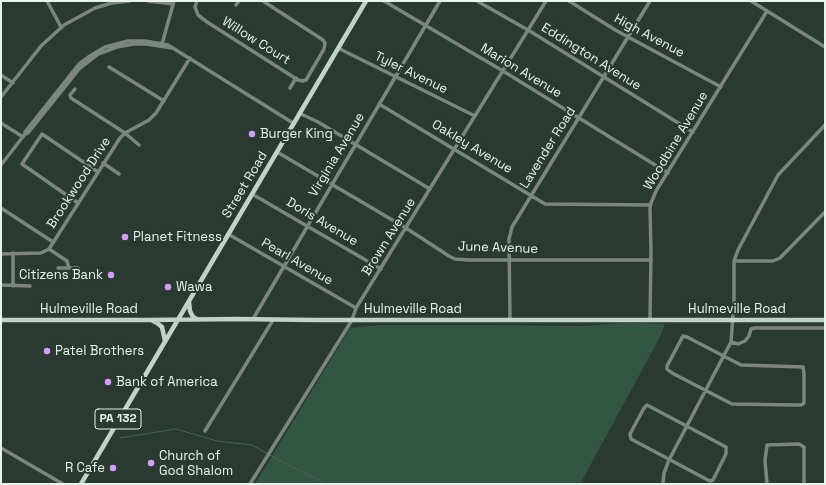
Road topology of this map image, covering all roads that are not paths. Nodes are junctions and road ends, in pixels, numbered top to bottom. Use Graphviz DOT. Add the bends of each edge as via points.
graph roads {
  1 [pos="47,1"];
  2 [pos="129,1"];
  3 [pos="148,1"];
  4 [pos="197,1"];
  5 [pos="239,1"];
  6 [pos="263,1"];
  7 [pos="366,1"];
  8 [pos="384,1"];
  9 [pos="440,1"];
  10 [pos="477,1"];
  11 [pos="546,1"];
  12 [pos="569,1"];
  13 [pos="650,1"];
  14 [pos="751,1"];
  15 [pos="173,3"];
  16 [pos="236,5"];
  17 [pos="767,11"];
  18 [pos="426,25"];
  19 [pos="61,27"];
  20 [pos="528,30"];
  21 [pos="628,37"];
  22 [pos="162,45"];
  23 [pos="825,47"];
  24 [pos="338,48"];
  25 [pos="190,58"];
  26 [pos="109,67"];
  27 [pos="503,71"];
  28 [pos="1,75"];
  29 [pos="395,77"];
  30 [pos="603,77"];
  31 [pos="296,78"];
  32 [pos="13,83"];
  33 [pos="721,86"];
  34 [pos="290,88"];
  35 [pos="75,89"];
  36 [pos="1,97"];
  37 [pos="164,101"];
  38 [pos="379,104"];
  39 [pos="299,113"];
  40 [pos="475,116"];
  41 [pos="578,117"];
  42 [pos="1,123"];
  43 [pos="293,123"];
  44 [pos="825,125"];
  45 [pos="693,132"];
  46 [pos="126,133"];
  47 [pos="24,135"];
  48 [pos="355,144"];
  49 [pos="139,145"];
  50 [pos="455,148"];
  51 [pos="277,152"];
  52 [pos="103,163"];
  53 [pos="1,165"];
  54 [pos="98,172"];
  55 [pos="668,173"];
  56 [pos="119,174"];
  57 [pos="331,185"];
  58 [pos="430,188"];
  59 [pos="252,194"];
  60 [pos="530,195"];
  61 [pos="78,203"];
  62 [pos="650,205"];
  63 [pos="1,208"];
  64 [pos="825,212"];
  65 [pos="308,225"];
  66 [pos="406,228"];
  67 [pos="228,234"];
  68 [pos="53,242"];
  69 [pos="49,249"];
  70 [pos="13,253"];
  71 [pos="1,254"];
  72 [pos="509,260"];
  73 [pos="651,260"];
  74 [pos="734,261"];
  75 [pos="284,266"];
  76 [pos="58,268"];
  77 [pos="69,268"];
  78 [pos="78,268"];
  79 [pos="380,269"];
  80 [pos="1,285"];
  81 [pos="13,286"];
  82 [pos="30,286"];
  83 [pos="190,299"];
  84 [pos="356,308"];
  85 [pos="253,319"];
  86 [pos="510,319"];
  87 [pos="650,319"];
  88 [pos="1,320"];
  89 [pos="151,320"];
  90 [pos="177,320"];
  91 [pos="198,320"];
  92 [pos="272,320"];
  93 [pos="352,320"];
  94 [pos="733,320"];
  95 [pos="825,320"];
  96 [pos="825,328"];
  97 [pos="165,341"];
  98 [pos="731,342"];
  99 [pos="724,357"];
  100 [pos="706,391"];
  101 [pos="688,426"];
  102 [pos="205,432"];
  103 [pos="1,448"];
  104 [pos="669,460"];
  105 [pos="63,484"];
  106 [pos="81,484"];
  107 [pos="250,484"];
  108 [pos="663,484"];
  109 [pos="767,484"];
  110 [pos="804,484"];
  1 -- 19 [label="street"];
  2 -- 19 [label="street" via="95,8"];
  3 -- 15 [label="street"];
  4 -- 31 [label="street, Willow Court" via="195,7 198,15"];
  5 -- 16 [label="street"];
  6 -- 31 [label="street" via="325,43 324,50 306,80"];
  7 -- 24 [label="main road, Street Road / PA 132"];
  8 -- 18 [label="street, Marion Avenue"];
  9 -- 18 [label="street, Virginia Avenue"];
  10 -- 20 [label="street, Eddington Avenue"];
  11 -- 20 [label="street, Brown Avenue"];
  12 -- 21 [label="street, High Avenue"];
  13 -- 21 [label="street, Lavender Road"];
  14 -- 17 [label="street"];
  15 -- 22 [label="street"];
  17 -- 23 [label="street"];
  17 -- 33 [label="street, Woodbine Avenue"];
  18 -- 27 [label="street, Marion Avenue"];
  18 -- 29 [label="street, Virginia Avenue"];
  19 -- 32 [label="street" via="42,46"];
  20 -- 27 [label="street, Brown Avenue"];
  20 -- 30 [label="street, Eddington Avenue"];
  21 -- 30 [label="street, Lavender Road"];
  21 -- 33 [label="street, High Avenue"];
  22 -- 25 [label="street" via="168,45"];
  22 -- 47 [label="street" via="145,41 124,42 105,47 90,56 72,72"];
  24 -- 29 [label="street, Tyler Avenue"];
  24 -- 39 [label="main road, Street Road / PA 132"];
  25 -- 37 [label="street, Brookwood Drive"];
  25 -- 43 [label="street"];
  26 -- 37 [label="street"];
  27 -- 40 [label="street, Brown Avenue"];
  27 -- 41 [label="street, Marion Avenue"];
  28 -- 32 [label="street"];
  29 -- 38 [label="street, Virginia Avenue"];
  29 -- 40 [label="street, Tyler Avenue"];
  30 -- 41 [label="street, Lavender Road"];
  30 -- 45 [label="street, Eddington Avenue"];
  31 -- 34 [label="street"];
  32 -- 36 [label="street"];
  33 -- 45 [label="street, Woodbine Avenue"];
  35 -- 46 [label="street" via="71,98"];
  37 -- 46 [label="street, Brookwood Drive" via="149,120"];
  38 -- 48 [label="street, Virginia Avenue"];
  38 -- 50 [label="street, Oakley Avenue"];
  39 -- 43 [label="main road, Street Road / PA 132"];
  39 -- 48 [label="street"];
  40 -- 50 [label="street, Brown Avenue"];
  41 -- 55 [label="street, Marion Avenue"];
  41 -- 60 [label="street, Lavender Road"];
  42 -- 47 [label="street"];
  43 -- 51 [label="main road, Street Road / PA 132"];
  44 -- 74 [label="street" via="778,175"];
  45 -- 55 [label="street, Woodbine Avenue"];
  46 -- 49 [label="street"];
  46 -- 52 [label="street, Brookwood Drive"];
  47 -- 53 [label="street"];
  48 -- 57 [label="street, Virginia Avenue"];
  48 -- 58 [label="street"];
  50 -- 58 [label="street, Brown Avenue"];
  50 -- 60 [label="street, Oakley Avenue"];
  51 -- 57 [label="street, June Avenue"];
  51 -- 59 [label="main road, Street Road / PA 132"];
  52 -- 54 [label="street, Brookwood Drive"];
  52 -- 56 [label="street"];
  54 -- 61 [label="street, Brookwood Drive"];
  54 -- 61 [label="street" via="42,134 22,164"];
  55 -- 62 [label="street, Woodbine Avenue"];
  57 -- 65 [label="street, Virginia Avenue"];
  57 -- 66 [label="street, June Avenue"];
  58 -- 66 [label="street, Brown Avenue"];
  59 -- 65 [label="street, Doris Avenue"];
  59 -- 67 [label="main road, Street Road / PA 132"];
  60 -- 62 [label="street, Oakley Avenue" via="548,204"];
  60 -- 72 [label="street, Lavender Road" via="510,230"];
  61 -- 68 [label="street, Brookwood Drive"];
  62 -- 73 [label="street, Woodbine Avenue"];
  63 -- 68 [label="street"];
  64 -- 74 [label="street" via="780,258 774,261"];
  65 -- 75 [label="street, Virginia Avenue"];
  65 -- 79 [label="street, Doris Avenue"];
  66 -- 72 [label="street, June Avenue" via="455,259"];
  66 -- 79 [label="street, Brown Avenue"];
  67 -- 75 [label="street, Pearl Avenue"];
  67 -- 83 [label="main road, Street Road / PA 132"];
  68 -- 69 [label="street, Brookwood Drive"];
  69 -- 70 [label="street, Brookwood Drive" via="41,253"];
  69 -- 77 [label="street" via="67,261"];
  70 -- 71 [label="street, Brookwood Drive"];
  70 -- 81 [label="street"];
  72 -- 73 [label="street, June Avenue"];
  72 -- 86 [label="street, Lavender Road"];
  73 -- 87 [label="street, Woodbine Avenue"];
  74 -- 94 [label="street"];
  75 -- 84 [label="street, Pearl Avenue"];
  75 -- 85 [label="street, Virginia Avenue"];
  76 -- 77 [label="street"];
  77 -- 78 [label="street"];
  79 -- 84 [label="street, Brown Avenue"];
  80 -- 81 [label="street"];
  81 -- 82 [label="street"];
  83 -- 90 [label="main road, Street Road / PA 132"];
  83 -- 91 [label="main road" via="190,312"];
  84 -- 93 [label="street, Brown Avenue"];
  85 -- 91 [label="main road, Hulmeville Road"];
  85 -- 92 [label="main road, Hulmeville Road"];
  86 -- 87 [label="main road, Hulmeville Road"];
  86 -- 93 [label="main road, Hulmeville Road"];
  87 -- 94 [label="main road, Hulmeville Road"];
  88 -- 89 [label="main road, Hulmeville Road"];
  89 -- 90 [label="main road, Hulmeville Road"];
  89 -- 97 [label="main road" via="162,327"];
  90 -- 91 [label="main road, Hulmeville Road"];
  90 -- 97 [label="main road, Street Road / PA 132"];
  92 -- 93 [label="main road, Hulmeville Road"];
  92 -- 102 [label="street"];
  93 -- 107 [label="street, Brown Avenue"];
  94 -- 95 [label="main road, Hulmeville Road"];
  94 -- 98 [label="street"];
  96 -- 98 [label="street" via="753,328 745,341 738,344"];
  97 -- 106 [label="main road, Street Road / PA 132"];
  98 -- 99 [label="street"];
  99 -- 100 [label="street"];
  99 -- 100 [label="street" via="684,336 667,366 668,371"];
  99 -- 100 [label="street" via="745,366 803,367 804,402 801,405 736,405"];
  100 -- 101 [label="street"];
  101 -- 104 [label="street"];
  101 -- 104 [label="street" via="649,405 644,408 630,438"];
  101 -- 104 [label="street" via="726,447 726,454 715,476 709,481"];
  103 -- 105 [label="street"];
  104 -- 108 [label="street"];
  109 -- 110 [label="street" via="766,446 799,444 804,446"];
}
